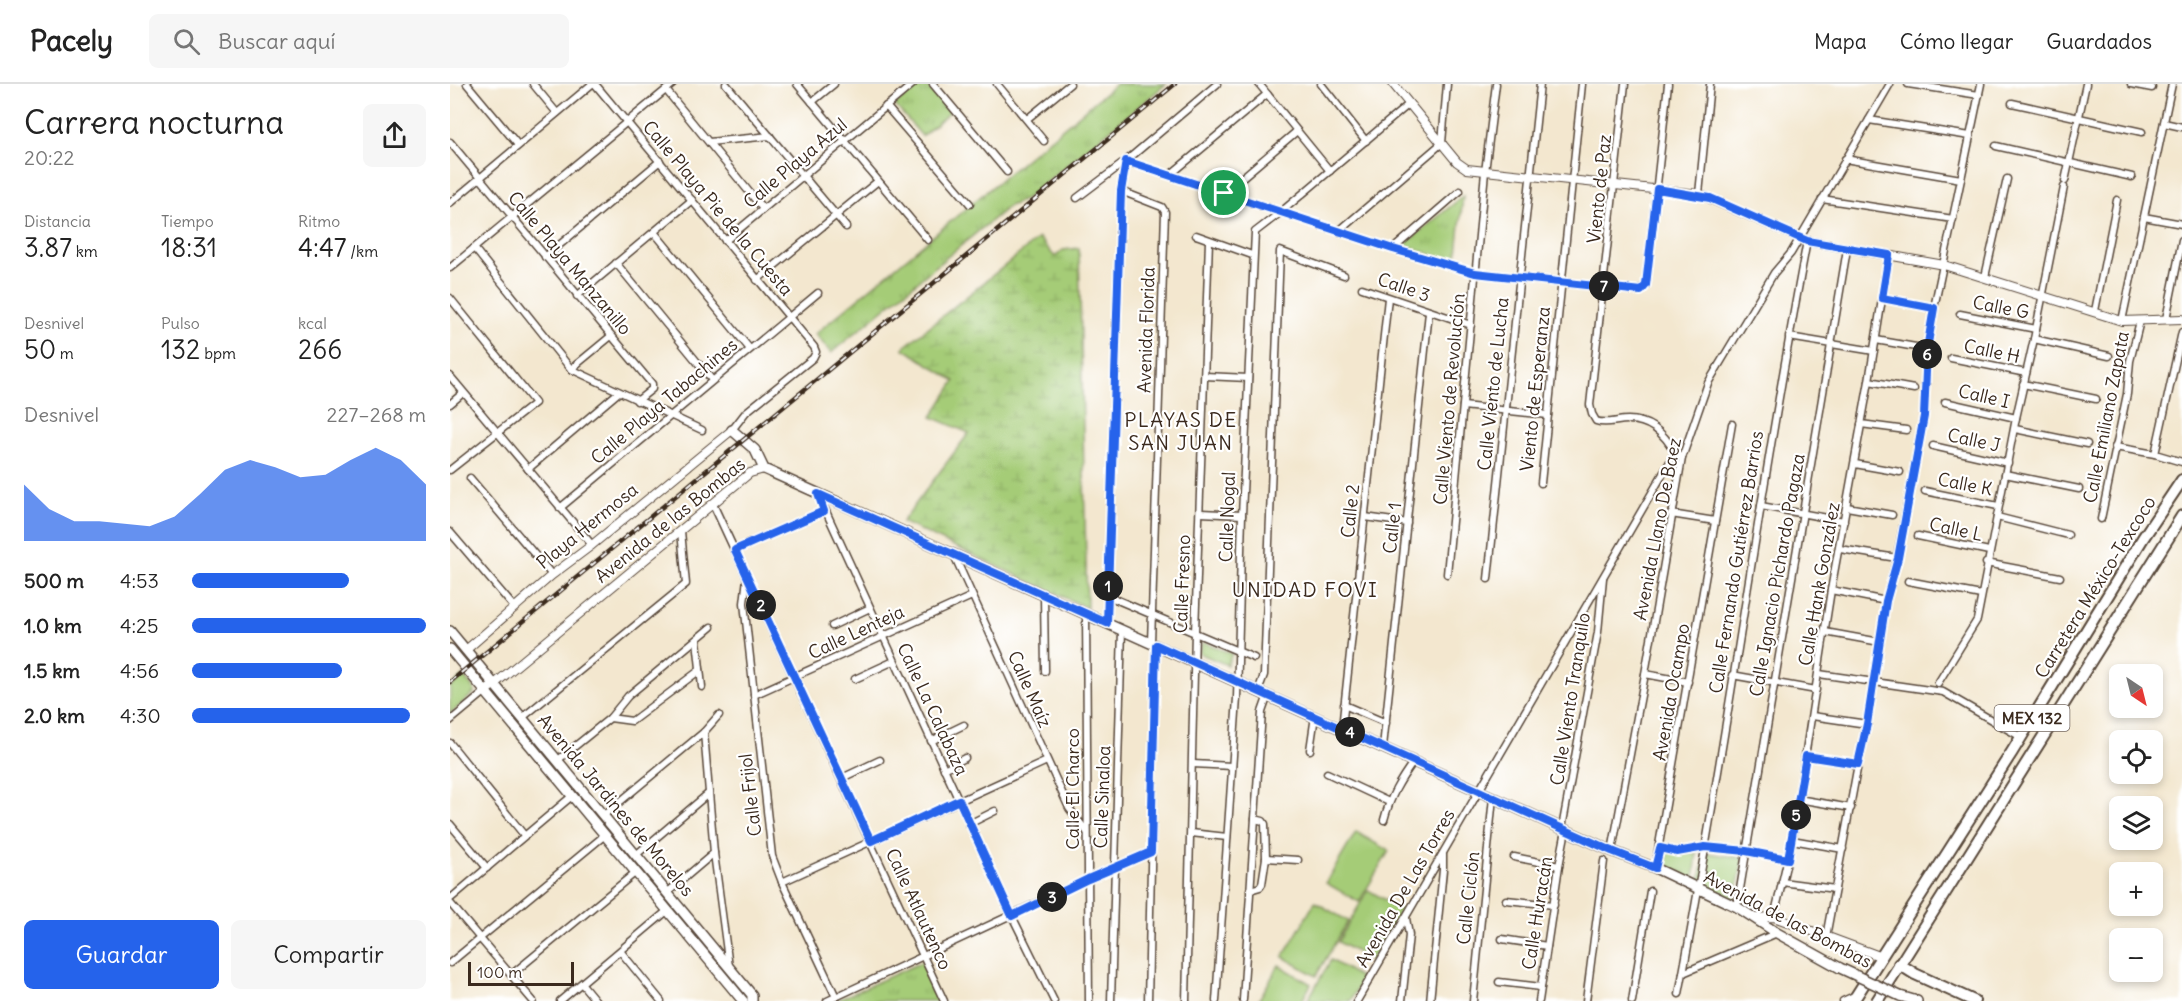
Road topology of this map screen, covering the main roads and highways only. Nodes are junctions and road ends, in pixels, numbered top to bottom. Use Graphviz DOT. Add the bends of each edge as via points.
graph roads {
  1 [pos="732,430"];
  2 [pos="2182,480"];
  3 [pos="2182,516"];
  4 [pos="450,631"];
  5 [pos="450,649"];
  6 [pos="453,660"];
  7 [pos="2063,670"];
  8 [pos="2078,679"];
  9 [pos="2053,686"];
  10 [pos="2069,694"];
  11 [pos="634,850"];
  12 [pos="621,855"];
  13 [pos="1899,964"];
  14 [pos="1855,998"];
  15 [pos="743,1001"];
  16 [pos="752,1001"];
  17 [pos="1876,1001"];
  18 [pos="1917,1001"];
  19 [pos="1974,1001"];
  1 -- 18 [label="main road, Avenida de las Bombas, bridge" via="755,450 764,469 1655,868 1737,907 1840,968"];
  2 -- 7 [label="highway, Carretera México-Texcoco / MEX 132"];
  3 -- 8 [label="highway, Carretera México-Texcoco / MEX 132"];
  4 -- 11 [label="main road, Avenida Jardines de Morelos"];
  5 -- 6 [label="main road, Avenida Jardines de Morelos"];
  6 -- 12 [label="main road, Avenida Jardines de Morelos" via="486,692"];
  7 -- 8 [label="highway" via="2067,680"];
  7 -- 9 [label="highway, Carretera México-Texcoco / MEX 132"];
  8 -- 10 [label="highway, Carretera México-Texcoco / MEX 132"];
  9 -- 10 [label="highway" via="2064,684"];
  9 -- 14 [label="highway, Carretera México-Texcoco / MEX 132"];
  10 -- 13 [label="highway, Carretera México-Texcoco / MEX 132"];
  11 -- 12 [label="main road"];
  11 -- 16 [label="main road, Avenida Jardines de Morelos" via="752,994"];
  12 -- 15 [label="main road, Avenida Jardines de Morelos"];
  13 -- 17 [label="highway, MEX 132"];
  13 -- 19 [label="highway"];
}
